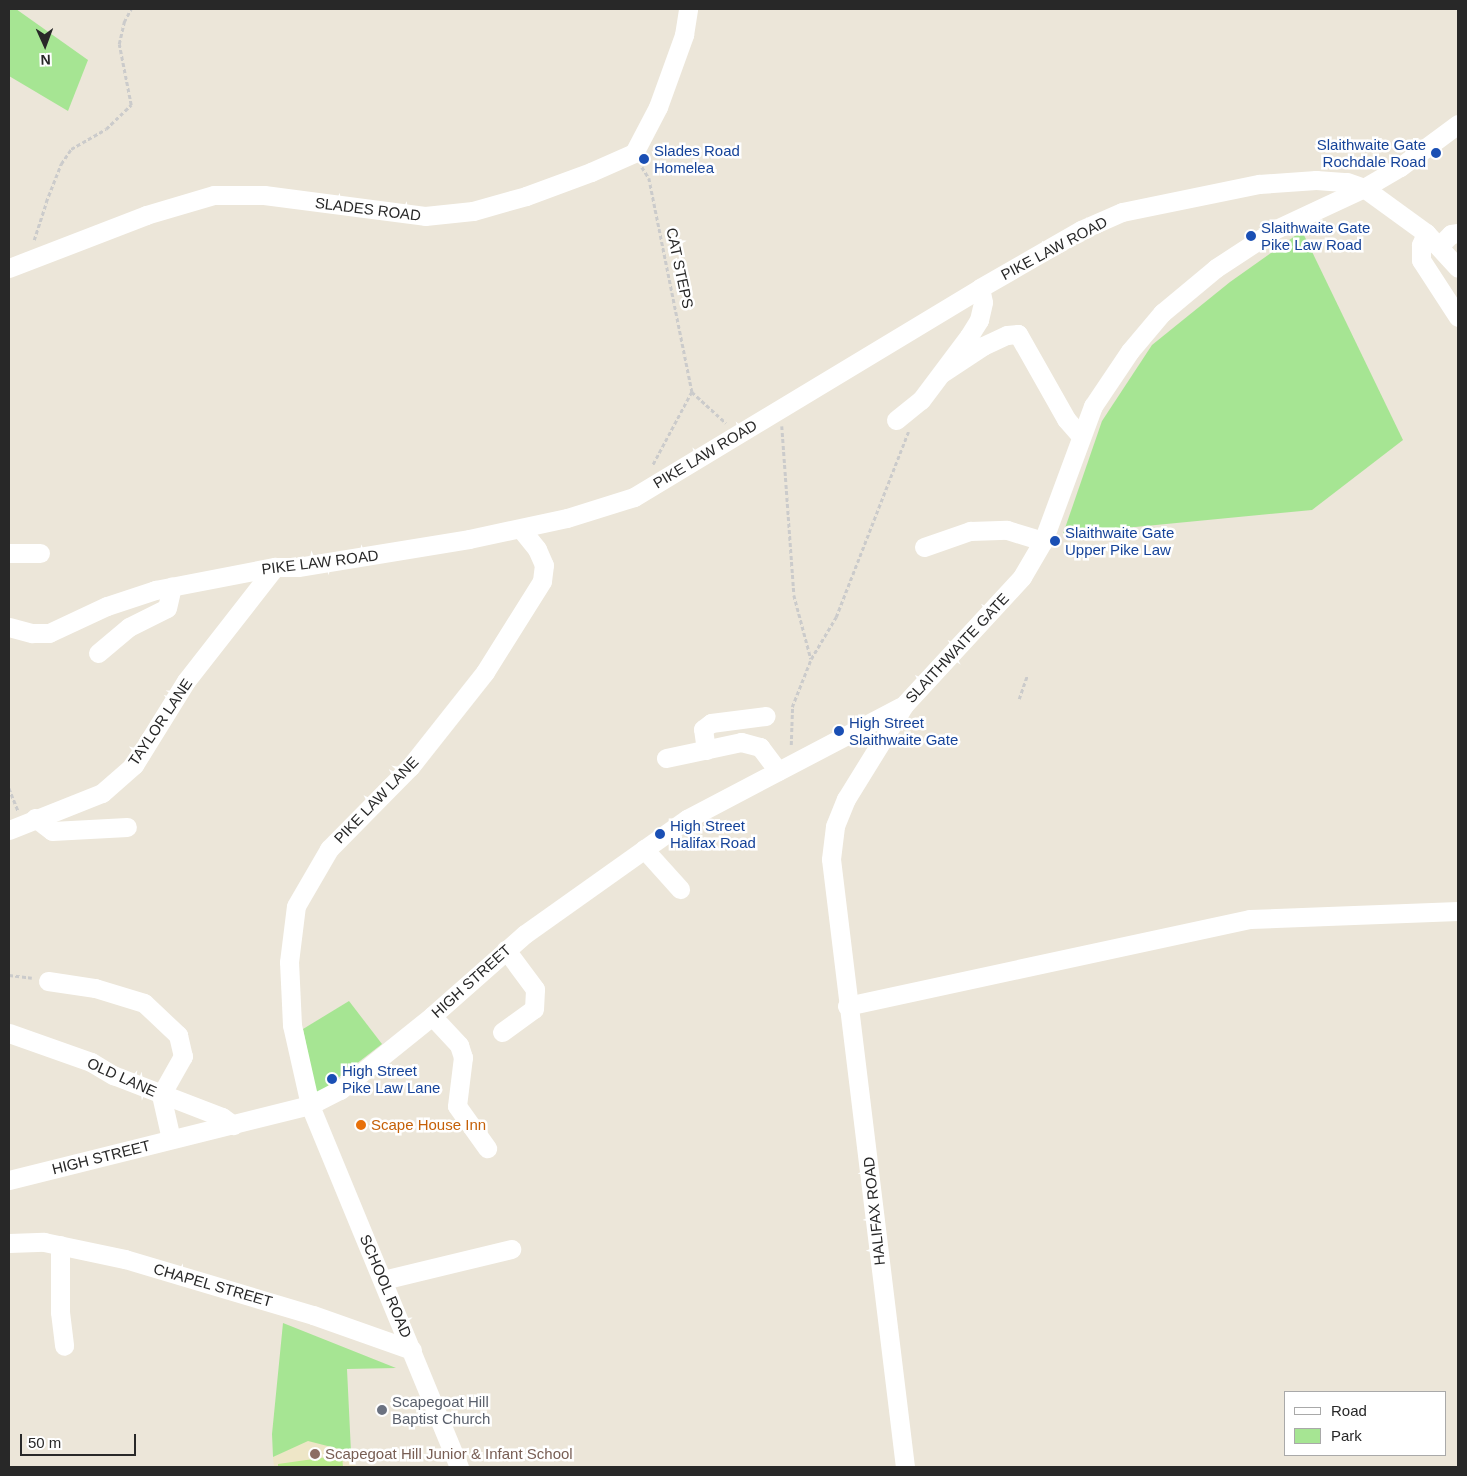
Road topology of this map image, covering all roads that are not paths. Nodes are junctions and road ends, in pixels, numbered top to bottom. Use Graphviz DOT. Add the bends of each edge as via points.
graph roads {
  1 [pos="688,9"];
  2 [pos="1458,124"];
  3 [pos="1364,188"];
  4 [pos="1458,233"];
  5 [pos="1432,240"];
  6 [pos="17,265"];
  7 [pos="1458,268"];
  8 [pos="980,288"];
  9 [pos="1458,317"];
  10 [pos="942,373"];
  11 [pos="903,424"];
  12 [pos="1081,436"];
  13 [pos="521,529"];
  14 [pos="1043,542"];
  15 [pos="924,547"];
  16 [pos="40,552"];
  17 [pos="9,553"];
  18 [pos="275,566"];
  19 [pos="172,587"];
  20 [pos="9,627"];
  21 [pos="98,653"];
  22 [pos="904,705"];
  23 [pos="766,716"];
  24 [pos="706,750"];
  25 [pos="666,758"];
  26 [pos="784,768"];
  27 [pos="22,823"];
  28 [pos="127,827"];
  29 [pos="644,848"];
  30 [pos="680,890"];
  31 [pos="1458,911"];
  32 [pos="506,950"];
  33 [pos="842,955"];
  34 [pos="48,981"];
  35 [pos="847,1006"];
  36 [pos="432,1016"];
  37 [pos="502,1032"];
  38 [pos="9,1033"];
  39 [pos="161,1095"];
  40 [pos="310,1105"];
  41 [pos="233,1125"];
  42 [pos="171,1139"];
  43 [pos="487,1148"];
  44 [pos="9,1180"];
  45 [pos="9,1243"];
  46 [pos="60,1245"];
  47 [pos="511,1250"];
  48 [pos="383,1280"];
  49 [pos="64,1346"];
  50 [pos="412,1350"];
  51 [pos="459,1467"];
  52 [pos="905,1467"];
  1 -- 6 [label="street, SLADES ROAD" via="684,35 658,107 634,153 526,196 473,211 425,216 264,195 214,196 146,215"];
  2 -- 3 [label="street, SLAITHWAITE GATE" via="1400,167"];
  3 -- 5 [label="street"];
  3 -- 8 [label="street, PIKE LAW ROAD" via="1347,182 1316,180 1259,184 1122,212 1081,230"];
  3 -- 12 [label="street, SLAITHWAITE GATE" via="1274,230 1216,268 1162,313 1130,351 1093,406"];
  4 -- 5 [label="street"];
  5 -- 7 [label="street"];
  5 -- 9 [label="street" via="1421,245 1421,260"];
  8 -- 10 [label="street" via="983,302 979,320"];
  8 -- 13 [label="street, PIKE LAW ROAD" via="634,497"];
  10 -- 11 [label="street"];
  10 -- 12 [label="street" via="983,346 1007,335 1018,334 1066,419"];
  12 -- 14 [label="street, SLAITHWAITE GATE"];
  13 -- 18 [label="street, PIKE LAW ROAD" via="298,567"];
  13 -- 40 [label="street, PIKE LAW LANE" via="537,549 544,565 542,581 485,672 410,767 329,850 296,906 288,962 292,1025"];
  14 -- 15 [label="street" via="1007,530 970,531"];
  14 -- 22 [label="street, SLAITHWAITE GATE" via="1022,577"];
  16 -- 17 [label="street"];
  18 -- 19 [label="street, PIKE LAW ROAD"];
  18 -- 27 [label="street, TAYLOR LANE" via="186,681 134,765 102,793"];
  19 -- 20 [label="street, PIKE LAW ROAD" via="108,606 49,633 32,634"];
  19 -- 21 [label="street" via="167,608 129,627"];
  22 -- 26 [label="street, HIGH STREET"];
  22 -- 33 [label="street, SLAITHWAITE GATE" via="846,799 836,826 831,860"];
  23 -- 24 [label="street" via="711,723 703,729"];
  24 -- 25 [label="street"];
  24 -- 26 [label="street" via="741,742 760,747"];
  26 -- 29 [label="street, HIGH STREET" via="687,819"];
  27 -- 28 [label="street" via="52,830"];
  29 -- 30 [label="street"];
  29 -- 32 [label="street, HIGH STREET"];
  31 -- 35 [label="street" via="1250,919"];
  32 -- 36 [label="street, HIGH STREET"];
  32 -- 37 [label="street" via="535,989 534,1009"];
  33 -- 35 [label="street, HALIFAX ROAD"];
  34 -- 39 [label="street" via="95,988 144,1003 178,1035 183,1045 182,1056"];
  35 -- 52 [label="street, HALIFAX ROAD" via="866,1132"];
  36 -- 40 [label="street, HIGH STREET" via="340,1090"];
  36 -- 43 [label="street" via="459,1045 464,1058 457,1106"];
  38 -- 39 [label="street, OLD LANE" via="91,1062"];
  39 -- 41 [label="street, OLD LANE" via="222,1117"];
  39 -- 42 [label="street"];
  40 -- 41 [label="street, HIGH STREET"];
  40 -- 48 [label="street, SCHOOL ROAD"];
  41 -- 42 [label="street, HIGH STREET"];
  42 -- 44 [label="street, HIGH STREET"];
  45 -- 46 [label="street, CHAPEL STREET"];
  46 -- 49 [label="street"];
  46 -- 50 [label="street, CHAPEL STREET" via="125,1259 313,1315"];
  47 -- 48 [label="street"];
  48 -- 50 [label="street, SCHOOL ROAD"];
  50 -- 51 [label="street, SCHOOL ROAD"];
}
